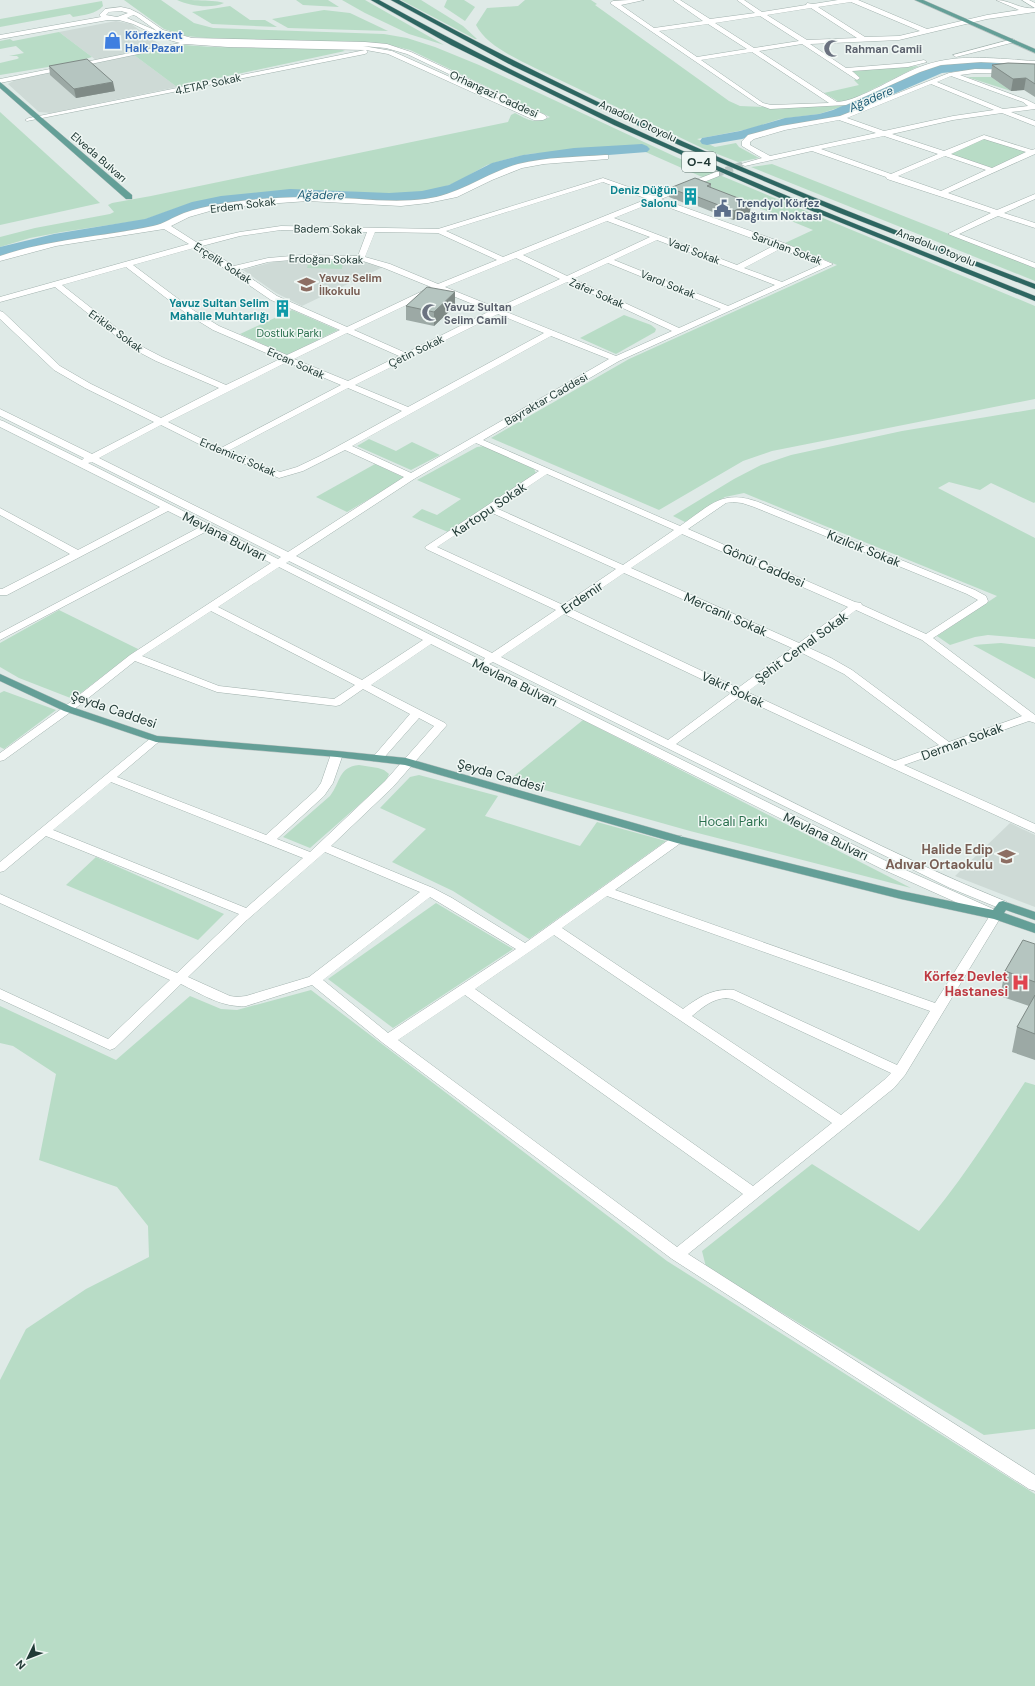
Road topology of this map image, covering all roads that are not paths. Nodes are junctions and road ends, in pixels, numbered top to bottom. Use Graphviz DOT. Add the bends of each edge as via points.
graph roads {
  1 [pos="374,0"];
  2 [pos="394,0"];
  3 [pos="608,0"];
  4 [pos="641,0"];
  5 [pos="676,0"];
  6 [pos="740,0"];
  7 [pos="803,0"];
  8 [pos="850,0"];
  9 [pos="854,0"];
  10 [pos="918,0"];
  11 [pos="929,0"];
  12 [pos="999,0"];
  13 [pos="1025,0"];
  14 [pos="123,3"];
  15 [pos="614,4"];
  16 [pos="812,6"];
  17 [pos="1035,6"];
  18 [pos="1035,10"];
  19 [pos="107,12"];
  20 [pos="130,12"];
  21 [pos="1027,12"];
  22 [pos="763,14"];
  23 [pos="1035,15"];
  24 [pos="119,18"];
  25 [pos="976,20"];
  26 [pos="710,22"];
  27 [pos="968,22"];
  28 [pos="654,30"];
  29 [pos="927,32"];
  30 [pos="0,33"];
  31 [pos="0,37"];
  32 [pos="865,40"];
  33 [pos="805,42"];
  34 [pos="1013,42"];
  35 [pos="189,43"];
  36 [pos="385,46"];
  37 [pos="1035,46"];
  38 [pos="346,47"];
  39 [pos="378,49"];
  40 [pos="753,50"];
  41 [pos="1035,51"];
  42 [pos="350,55"];
  43 [pos="696,59"];
  44 [pos="1035,62"];
  45 [pos="920,63"];
  46 [pos="931,67"];
  47 [pos="845,70"];
  48 [pos="1035,72"];
  49 [pos="947,73"];
  50 [pos="857,78"];
  51 [pos="0,81"];
  52 [pos="931,82"];
  53 [pos="0,84"];
  54 [pos="0,94"];
  55 [pos="837,105"];
  56 [pos="1035,107"];
  57 [pos="1002,110"];
  58 [pos="39,118"];
  59 [pos="839,118"];
  60 [pos="30,120"];
  61 [pos="1035,124"];
  62 [pos="41,131"];
  63 [pos="882,134"];
  64 [pos="813,149"];
  65 [pos="1034,152"];
  66 [pos="943,154"];
  67 [pos="605,157"];
  68 [pos="769,159"];
  69 [pos="745,164"];
  70 [pos="992,170"];
  71 [pos="716,174"];
  72 [pos="890,177"];
  73 [pos="940,194"];
  74 [pos="655,198"];
  75 [pos="1033,199"];
  76 [pos="119,200"];
  77 [pos="998,213"];
  78 [pos="607,218"];
  79 [pos="165,226"];
  80 [pos="1035,226"];
  81 [pos="372,230"];
  82 [pos="439,231"];
  83 [pos="869,232"];
  84 [pos="658,237"];
  85 [pos="195,245"];
  86 [pos="781,245"];
  87 [pos="516,255"];
  88 [pos="361,258"];
  89 [pos="0,259"];
  90 [pos="963,259"];
  91 [pos="503,260"];
  92 [pos="608,260"];
  93 [pos="829,264"];
  94 [pos="128,265"];
  95 [pos="1035,266"];
  96 [pos="737,268"];
  97 [pos="233,269"];
  98 [pos="566,279"];
  99 [pos="1035,283"];
  100 [pos="56,284"];
  101 [pos="782,285"];
  102 [pos="437,287"];
  103 [pos="1035,287"];
  104 [pos="0,299"];
  105 [pos="1035,299"];
  106 [pos="1035,303"];
  107 [pos="728,309"];
  108 [pos="497,311"];
  109 [pos="0,314"];
  110 [pos="346,331"];
  111 [pos="679,331"];
  112 [pos="551,332"];
  113 [pos="406,356"];
  114 [pos="287,358"];
  115 [pos="616,359"];
  116 [pos="347,385"];
  117 [pos="226,388"];
  118 [pos="409,411"];
  119 [pos="0,412"];
  120 [pos="161,422"];
  121 [pos="0,423"];
  122 [pos="476,440"];
  123 [pos="345,446"];
  124 [pos="220,451"];
  125 [pos="92,458"];
  126 [pos="82,463"];
  127 [pos="547,470"];
  128 [pos="412,477"];
  129 [pos="168,507"];
  130 [pos="489,508"];
  131 [pos="0,511"];
  132 [pos="207,527"];
  133 [pos="683,529"];
  134 [pos="430,547"];
  135 [pos="78,554"];
  136 [pos="288,557"];
  137 [pos="278,563"];
  138 [pos="624,569"];
  139 [pos="0,592"];
  140 [pos="857,605"];
  141 [pos="211,607"];
  142 [pos="564,610"];
  143 [pos="0,636"];
  144 [pos="926,638"];
  145 [pos="431,639"];
  146 [pos="800,648"];
  147 [pos="134,657"];
  148 [pos="492,658"];
  149 [pos="482,665"];
  150 [pos="0,677"];
  151 [pos="363,686"];
  152 [pos="740,692"];
  153 [pos="68,709"];
  154 [pos="417,713"];
  155 [pos="1033,718"];
  156 [pos="156,739"];
  157 [pos="668,745"];
  158 [pos="947,746"];
  159 [pos="337,754"];
  160 [pos="0,758"];
  161 [pos="377,759"];
  162 [pos="406,762"];
  163 [pos="894,765"];
  164 [pos="110,778"];
  165 [pos="1035,829"];
  166 [pos="46,831"];
  167 [pos="678,839"];
  168 [pos="268,840"];
  169 [pos="323,848"];
  170 [pos="312,857"];
  171 [pos="0,868"];
  172 [pos="429,891"];
  173 [pos="606,891"];
  174 [pos="0,898"];
  175 [pos="999,910"];
  176 [pos="248,914"];
  177 [pos="1035,916"];
  178 [pos="554,929"];
  179 [pos="1035,929"];
  180 [pos="525,950"];
  181 [pos="181,978"];
  182 [pos="314,980"];
  183 [pos="466,989"];
  184 [pos="0,994"];
  185 [pos="938,1009"];
  186 [pos="684,1015"];
  187 [pos="388,1040"];
  188 [pos="900,1072"];
  189 [pos="841,1122"];
  190 [pos="754,1194"];
  191 [pos="677,1255"];
  192 [pos="1035,1484"];
  1 -- 83 [label="highway, Anadolu Otoyolu / O-4" via="434,34 656,142"];
  2 -- 90 [label="highway, Anadolu Otoyolu / O-4" via="544,78 672,139"];
  3 -- 15 [label="street"];
  4 -- 15 [label="street"];
  5 -- 26 [label="street"];
  6 -- 22 [label="street"];
  7 -- 16 [label="street"];
  8 -- 16 [label="street"];
  9 -- 29 [label="street"];
  10 -- 27 [label="main road"];
  11 -- 25 [label="main road"];
  12 -- 21 [label="street"];
  13 -- 17 [label="street"];
  14 -- 20 [label="street, Orhangazi Caddesi"];
  15 -- 28 [label="street"];
  16 -- 22 [label="street"];
  16 -- 32 [label="street"];
  18 -- 21 [label="street"];
  19 -- 20 [label="street" via="121,9"];
  19 -- 24 [label="street"];
  19 -- 30 [label="street"];
  19 -- 31 [label="street"];
  20 -- 24 [label="street" via="128,16"];
  20 -- 36 [label="street, Orhangazi Caddesi" via="161,31 192,40"];
  21 -- 23 [label="street"];
  21 -- 25 [label="street"];
  22 -- 26 [label="street"];
  22 -- 33 [label="street"];
  24 -- 35 [label="street" via="135,22 164,37"];
  25 -- 27 [label="street"];
  25 -- 37 [label="main road"];
  26 -- 28 [label="street"];
  26 -- 40 [label="street"];
  27 -- 29 [label="street"];
  27 -- 34 [label="main road"];
  28 -- 43 [label="street"];
  29 -- 32 [label="street" via="899,38"];
  32 -- 33 [label="street"];
  33 -- 40 [label="street"];
  33 -- 47 [label="street"];
  34 -- 41 [label="main road"];
  34 -- 45 [label="street"];
  35 -- 38 [label="street"];
  35 -- 51 [label="street"];
  36 -- 39 [label="street"];
  36 -- 39 [label="street, Orhangazi Caddesi" via="409,54 543,118 536,119 398,55"];
  38 -- 39 [label="street"];
  38 -- 42 [label="street" via="351,50"];
  39 -- 42 [label="street, 4.ETAP Sokak"];
  40 -- 43 [label="street"];
  40 -- 55 [label="street"];
  42 -- 58 [label="street, 4.ETAP Sokak"];
  43 -- 55 [label="street" via="765,106"];
  44 -- 46 [label="street" via="958,61"];
  45 -- 46 [label="street"];
  45 -- 47 [label="street"];
  46 -- 49 [label="street"];
  46 -- 55 [label="street" via="907,75 855,100"];
  47 -- 50 [label="street"];
  48 -- 49 [label="street"];
  49 -- 52 [label="street"];
  49 -- 56 [label="street"];
  52 -- 57 [label="street"];
  52 -- 59 [label="street"];
  53 -- 58 [label="main road, Elveda Bulvarı"];
  54 -- 60 [label="main road"];
  56 -- 57 [label="street"];
  57 -- 61 [label="street"];
  57 -- 63 [label="street"];
  58 -- 60 [label="street, 4.ETAP Sokak"];
  58 -- 76 [label="main road, Elveda Bulvarı" via="129,197"];
  59 -- 63 [label="street"];
  59 -- 68 [label="street" via="784,128 746,141 746,146"];
  60 -- 62 [label="main road"];
  63 -- 64 [label="street"];
  63 -- 66 [label="street"];
  64 -- 68 [label="street"];
  64 -- 72 [label="street"];
  65 -- 66 [label="street" via="984,136"];
  65 -- 70 [label="street"];
  66 -- 70 [label="street"];
  66 -- 72 [label="street"];
  67 -- 79 [label="street, Erdem Sokak" via="520,166 454,195 428,201 401,204 308,199 252,203 186,214"];
  68 -- 69 [label="street"];
  70 -- 73 [label="street"];
  71 -- 74 [label="street"];
  72 -- 73 [label="street"];
  73 -- 77 [label="street"];
  74 -- 78 [label="street"];
  74 -- 82 [label="street, Badem Sokak" via="604,180"];
  74 -- 86 [label="street, Saruhan Sokak"];
  75 -- 77 [label="street"];
  77 -- 80 [label="street"];
  77 -- 95 [label="street" via="952,234"];
  78 -- 84 [label="street, Vadi Sokak"];
  78 -- 87 [label="street"];
  79 -- 85 [label="street, Erçelik Sokak"];
  79 -- 89 [label="street, Erdem Sokak" via="48,245"];
  81 -- 82 [label="street, Badem Sokak"];
  81 -- 85 [label="street, Badem Sokak" via="281,228 240,234"];
  81 -- 88 [label="street"];
  82 -- 91 [label="street"];
  83 -- 105 [label="highway, Anadolu Otoyolu / O-4"];
  83 -- 106 [label="highway"];
  84 -- 92 [label="street, Çetin Sokak"];
  84 -- 96 [label="street, Vadi Sokak"];
  85 -- 94 [label="street, Badem Sokak"];
  85 -- 97 [label="street, Erçelik Sokak"];
  86 -- 93 [label="street, Saruhan Sokak"];
  86 -- 96 [label="street"];
  87 -- 91 [label="street"];
  87 -- 98 [label="street, Zafer Sokak"];
  88 -- 97 [label="street, Erdoğan Sokak" via="290,257"];
  88 -- 102 [label="street, Erdoğan Sokak"];
  90 -- 99 [label="highway"];
  90 -- 103 [label="highway, Anadolu Otoyolu / O-4"];
  91 -- 102 [label="street"];
  92 -- 98 [label="street, Çetin Sokak"];
  92 -- 107 [label="street, Varol Sokak"];
  93 -- 101 [label="street, Bayraktar Caddesi"];
  94 -- 100 [label="street, Badem Sokak"];
  94 -- 114 [label="street, Ercan Sokak" via="216,328"];
  96 -- 101 [label="street, Vadi Sokak"];
  97 -- 110 [label="street, Erçelik Sokak" via="274,298"];
  98 -- 108 [label="street, Çetin Sokak"];
  98 -- 111 [label="street, Zafer Sokak"];
  100 -- 104 [label="street, Badem Sokak"];
  100 -- 117 [label="street, Erikler Sokak" via="134,346"];
  101 -- 107 [label="street, Bayraktar Caddesi"];
  102 -- 108 [label="street, Erdoğan Sokak"];
  102 -- 110 [label="street"];
  107 -- 111 [label="street, Bayraktar Caddesi"];
  108 -- 112 [label="street, Erdoğan Sokak"];
  108 -- 113 [label="street, Çetin Sokak"];
  109 -- 120 [label="street, Erdemirci Sokak" via="56,368"];
  110 -- 113 [label="street, Erçelik Sokak"];
  110 -- 114 [label="street"];
  111 -- 115 [label="street, Bayraktar Caddesi"];
  112 -- 115 [label="street, Erdoğan Sokak"];
  112 -- 118 [label="street, Erdemirci Sokak"];
  113 -- 116 [label="street, Çetin Sokak"];
  114 -- 116 [label="street, Ercan Sokak"];
  114 -- 117 [label="street"];
  115 -- 122 [label="street, Bayraktar Caddesi"];
  116 -- 118 [label="street, Ercan Sokak"];
  116 -- 124 [label="street, Çetin Sokak"];
  117 -- 120 [label="street"];
  118 -- 123 [label="street, Erdemirci Sokak"];
  119 -- 125 [label="street, Mevlana Bulvarı"];
  120 -- 124 [label="street, Erdemirci Sokak"];
  120 -- 125 [label="street"];
  121 -- 126 [label="street, Mevlana Bulvarı"];
  122 -- 127 [label="street, Gönül Caddesi"];
  122 -- 128 [label="street, Bayraktar Caddesi"];
  123 -- 124 [label="street, Erdemirci Sokak" via="290,474 279,475"];
  123 -- 128 [label="street"];
  125 -- 126 [label="street"];
  125 -- 136 [label="street, Mevlana Bulvarı"];
  126 -- 129 [label="street, Mevlana Bulvarı"];
  127 -- 130 [label="street, Kartopu Sokak"];
  127 -- 133 [label="street, Gönül Caddesi"];
  128 -- 136 [label="street, Bayraktar Caddesi"];
  129 -- 132 [label="street, Mevlana Bulvarı"];
  129 -- 135 [label="street"];
  130 -- 134 [label="street, Kartopu Sokak"];
  130 -- 138 [label="street, Mercanlı Sokak"];
  131 -- 135 [label="street"];
  132 -- 137 [label="street, Mevlana Bulvarı"];
  132 -- 143 [label="street"];
  133 -- 138 [label="street, Erdemir"];
  133 -- 140 [label="street, Gönül Caddesi"];
  133 -- 144 [label="street, Kızılcık Sokak" via="723,501 740,500 921,571 982,598 983,601"];
  134 -- 142 [label="street, Vakıf Sokak"];
  135 -- 139 [label="street" via="3,594"];
  136 -- 137 [label="street, Bayraktar Caddesi"];
  136 -- 148 [label="street, Mevlana Bulvarı"];
  137 -- 141 [label="street, Bayraktar Caddesi"];
  137 -- 145 [label="street, Mevlana Bulvarı"];
  138 -- 142 [label="street, Erdemir"];
  138 -- 146 [label="street, Mercanlı Sokak"];
  140 -- 144 [label="street, Gönül Caddesi"];
  140 -- 146 [label="street, Şehit Cemal Sokak"];
  141 -- 147 [label="street, Bayraktar Caddesi"];
  141 -- 151 [label="street"];
  142 -- 148 [label="street, Erdemir"];
  142 -- 152 [label="street, Vakıf Sokak"];
  144 -- 155 [label="street, Gönül Caddesi"];
  145 -- 149 [label="street, Mevlana Bulvarı"];
  145 -- 151 [label="street"];
  146 -- 152 [label="street, Şehit Cemal Sokak"];
  146 -- 158 [label="street, Mercanlı Sokak" via="848,672"];
  147 -- 151 [label="street" via="202,684 229,691 336,703"];
  147 -- 153 [label="street, Bayraktar Caddesi"];
  148 -- 149 [label="street, Erdemir"];
  148 -- 157 [label="street, Mevlana Bulvarı"];
  149 -- 175 [label="street, Mevlana Bulvarı" via="886,866 937,890"];
  150 -- 153 [label="main road, Şeyda Caddesi"];
  151 -- 154 [label="street"];
  152 -- 157 [label="street, Şehit Cemal Sokak"];
  152 -- 163 [label="street, Vakıf Sokak"];
  153 -- 156 [label="main road, Şeyda Caddesi"];
  153 -- 160 [label="street, Bayraktar Caddesi"];
  154 -- 161 [label="street"];
  154 -- 162 [label="street" via="441,725"];
  155 -- 158 [label="street, Derman Sokak"];
  156 -- 159 [label="main road, Şeyda Caddesi"];
  156 -- 164 [label="street"];
  157 -- 175 [label="street, Mevlana Bulvarı" via="954,885"];
  158 -- 163 [label="street, Derman Sokak"];
  159 -- 161 [label="main road, Şeyda Caddesi"];
  159 -- 168 [label="street" via="327,783 320,793"];
  161 -- 162 [label="main road, Şeyda Caddesi"];
  162 -- 167 [label="main road, Şeyda Caddesi"];
  162 -- 169 [label="street" via="388,784"];
  163 -- 165 [label="street, Vakıf Sokak"];
  164 -- 166 [label="street"];
  164 -- 168 [label="street"];
  166 -- 171 [label="street"];
  166 -- 176 [label="street"];
  167 -- 173 [label="street"];
  167 -- 175 [label="main road, Şeyda Caddesi" via="901,895"];
  168 -- 170 [label="street"];
  169 -- 170 [label="street"];
  169 -- 172 [label="street"];
  170 -- 176 [label="street"];
  172 -- 180 [label="street"];
  172 -- 182 [label="street"];
  173 -- 178 [label="street"];
  173 -- 185 [label="street"];
  174 -- 181 [label="street"];
  175 -- 177 [label="main road, Mevlana Bulvarı"];
  175 -- 179 [label="main road, Mevlana Bulvarı"];
  175 -- 185 [label="street"];
  176 -- 181 [label="street"];
  178 -- 180 [label="street"];
  178 -- 186 [label="street"];
  180 -- 183 [label="street"];
  181 -- 182 [label="street" via="237,1002"];
  181 -- 184 [label="street" via="110,1045"];
  182 -- 187 [label="street"];
  183 -- 187 [label="street"];
  183 -- 190 [label="street"];
  185 -- 188 [label="street"];
  186 -- 188 [label="street" via="708,997 717,994 734,995"];
  186 -- 189 [label="street"];
  187 -- 191 [label="street"];
  188 -- 189 [label="street" via="889,1084"];
  189 -- 190 [label="street"];
  190 -- 191 [label="street"];
  191 -- 192 [label="street"];
}
